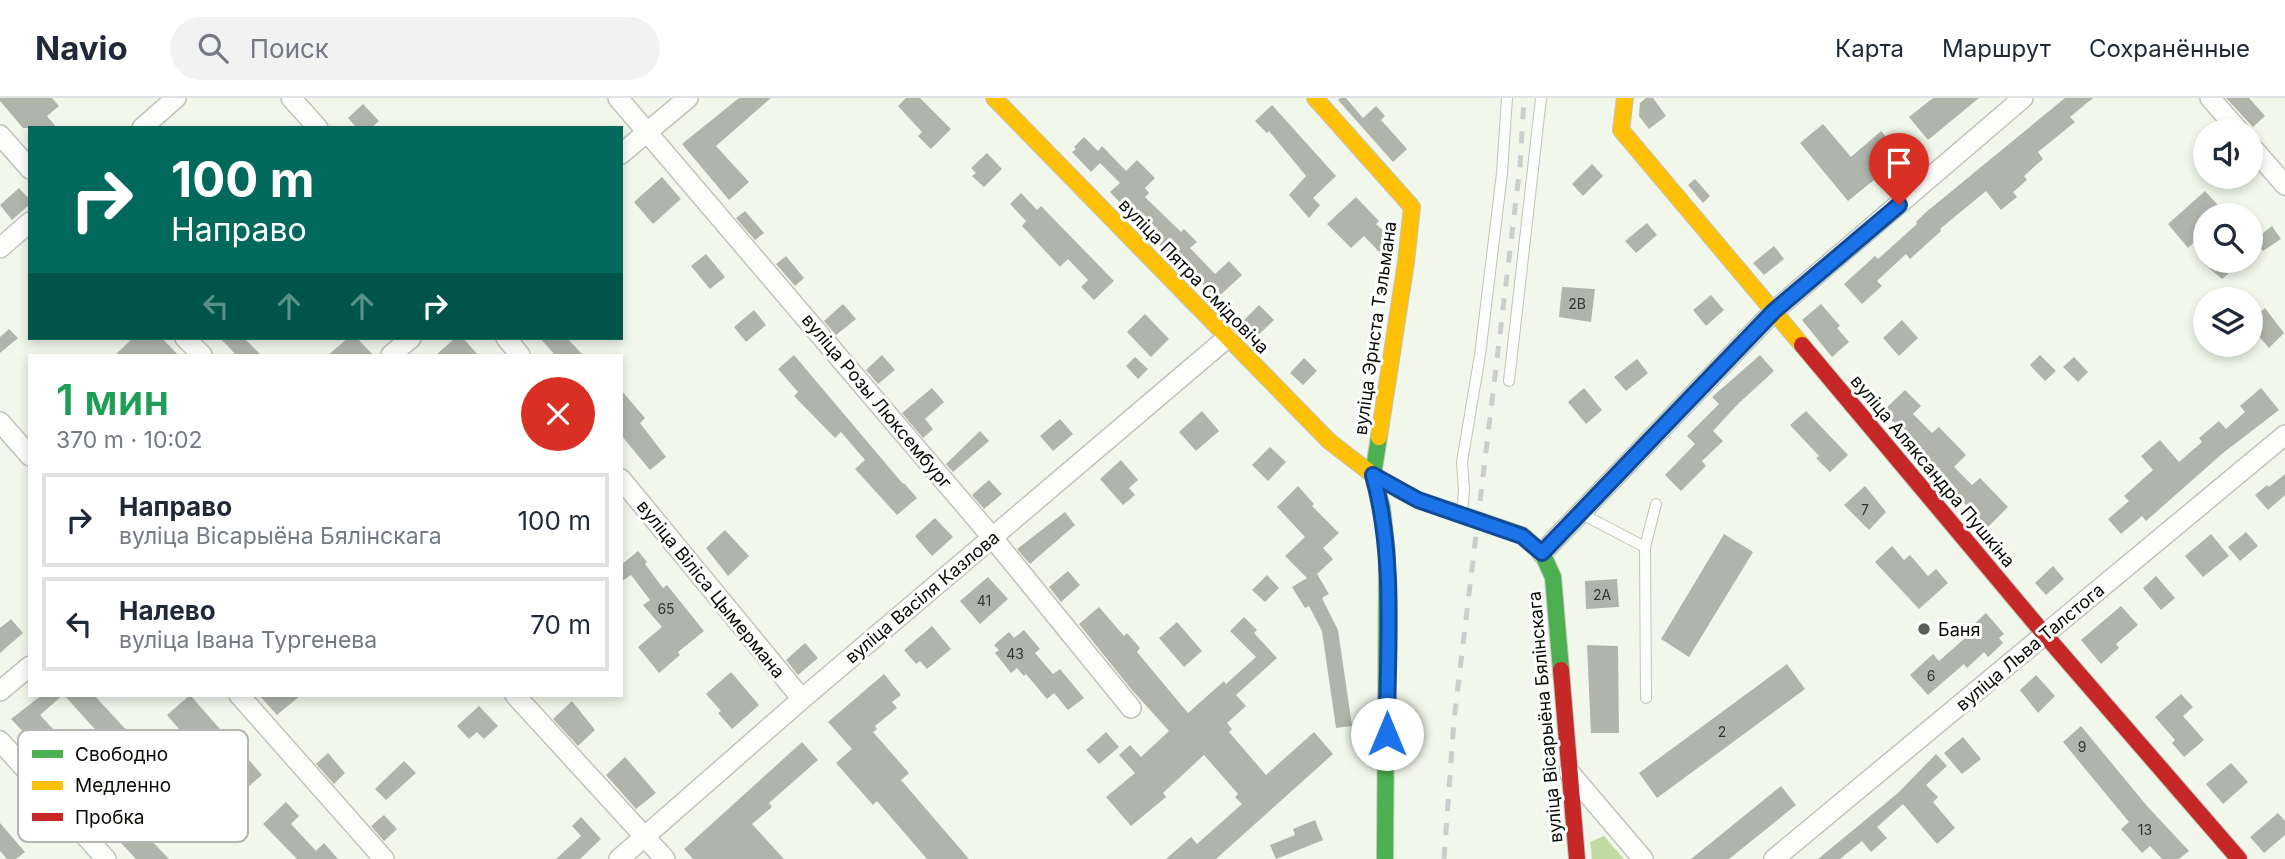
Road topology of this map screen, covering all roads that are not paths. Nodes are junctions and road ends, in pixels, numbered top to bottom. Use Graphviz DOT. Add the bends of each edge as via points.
graph roads {
  1 [pos="176,98"];
  2 [pos="290,98"];
  3 [pos="618,98"];
  4 [pos="688,98"];
  5 [pos="995,98"];
  6 [pos="1315,98"];
  7 [pos="1507,98"];
  8 [pos="1541,98"];
  9 [pos="1625,98"];
  10 [pos="2024,98"];
  11 [pos="2210,98"];
  12 [pos="2228,119"];
  13 [pos="144,126"];
  14 [pos="316,126"];
  15 [pos="647,132"];
  16 [pos="0,135"];
  17 [pos="623,152"];
  18 [pos="2263,160"];
  19 [pos="28,167"];
  20 [pos="2285,186"];
  21 [pos="28,224"];
  22 [pos="0,248"];
  23 [pos="1774,311"];
  24 [pos="1227,338"];
  25 [pos="187,340"];
  26 [pos="409,340"];
  27 [pos="508,340"];
  28 [pos="201,354"];
  29 [pos="392,354"];
  30 [pos="519,354"];
  31 [pos="1509,381"];
  32 [pos="0,422"];
  33 [pos="2285,435"];
  34 [pos="28,454"];
  35 [pos="1373,475"];
  36 [pos="623,481"];
  37 [pos="1656,504"];
  38 [pos="1580,513"];
  39 [pos="1462,515"];
  40 [pos="992,537"];
  41 [pos="1646,547"];
  42 [pos="1542,553"];
  43 [pos="2045,635"];
  44 [pos="28,668"];
  45 [pos="0,691"];
  46 [pos="241,697"];
  47 [pos="517,697"];
  48 [pos="1646,698"];
  49 [pos="802,699"];
  50 [pos="1130,708"];
  51 [pos="0,741"];
  52 [pos="18,761"];
  53 [pos="1569,772"];
  54 [pos="645,836"];
  55 [pos="91,842"];
  56 [pos="106,859"];
  57 [pos="384,859"];
  58 [pos="619,859"];
  59 [pos="665,859"];
  60 [pos="1385,859"];
  61 [pos="1577,859"];
  62 [pos="1643,859"];
  63 [pos="1774,859"];
  64 [pos="2239,859"];
  1 -- 13 [label="street"];
  2 -- 14 [label="street"];
  3 -- 15 [label="street, вуліца Розы Люксембург"];
  4 -- 15 [label="street"];
  5 -- 24 [label="street, вуліца Пятра Смідовіча"];
  6 -- 35 [label="street, вуліца Эрнста Тэльмана" via="1412,207"];
  7 -- 39 [label="lane" via="1480,355 1462,462"];
  8 -- 31 [label="lane"];
  9 -- 23 [label="street, вуліца Аляксандра Пушкіна" via="1621,130"];
  10 -- 23 [label="street"];
  11 -- 12 [label="street"];
  15 -- 17 [label="street"];
  15 -- 40 [label="street, вуліца Розы Люксембург"];
  16 -- 19 [label="street"];
  18 -- 20 [label="street"];
  21 -- 22 [label="street"];
  23 -- 38 [label="street"];
  23 -- 43 [label="street, вуліца Аляксандра Пушкіна"];
  24 -- 35 [label="street, вуліца Пятра Смідовіча" via="1329,441"];
  24 -- 40 [label="street, вуліца Васіля Казлова"];
  25 -- 28 [label="street"];
  26 -- 29 [label="street"];
  27 -- 30 [label="street"];
  32 -- 34 [label="street"];
  33 -- 43 [label="street, вуліца Льва Талстога"];
  35 -- 39 [label="street" via="1418,500"];
  35 -- 60 [label="street" via="1387,552"];
  36 -- 49 [label="street, вуліца Віліса Цымермана"];
  37 -- 41 [label="lane"];
  38 -- 41 [label="lane"];
  38 -- 42 [label="street"];
  39 -- 42 [label="street" via="1522,536"];
  40 -- 49 [label="street, вуліца Васіля Казлова"];
  40 -- 50 [label="street, вуліца Розы Люксембург"];
  41 -- 48 [label="lane"];
  42 -- 53 [label="street, вуліца Вісарыёна Бялінскага" via="1553,577"];
  43 -- 63 [label="street, вуліца Льва Талстога"];
  43 -- 64 [label="street, вуліца Аляксандра Пушкіна"];
  44 -- 45 [label="street"];
  46 -- 57 [label="street"];
  47 -- 54 [label="street"];
  49 -- 54 [label="street, вуліца Васіля Казлова"];
  51 -- 52 [label="street"];
  53 -- 61 [label="street, вуліца Вісарыёна Бялінскага"];
  53 -- 62 [label="street"];
  54 -- 58 [label="street, вуліца Васіля Казлова"];
  54 -- 59 [label="street"];
  55 -- 56 [label="street"];
}
